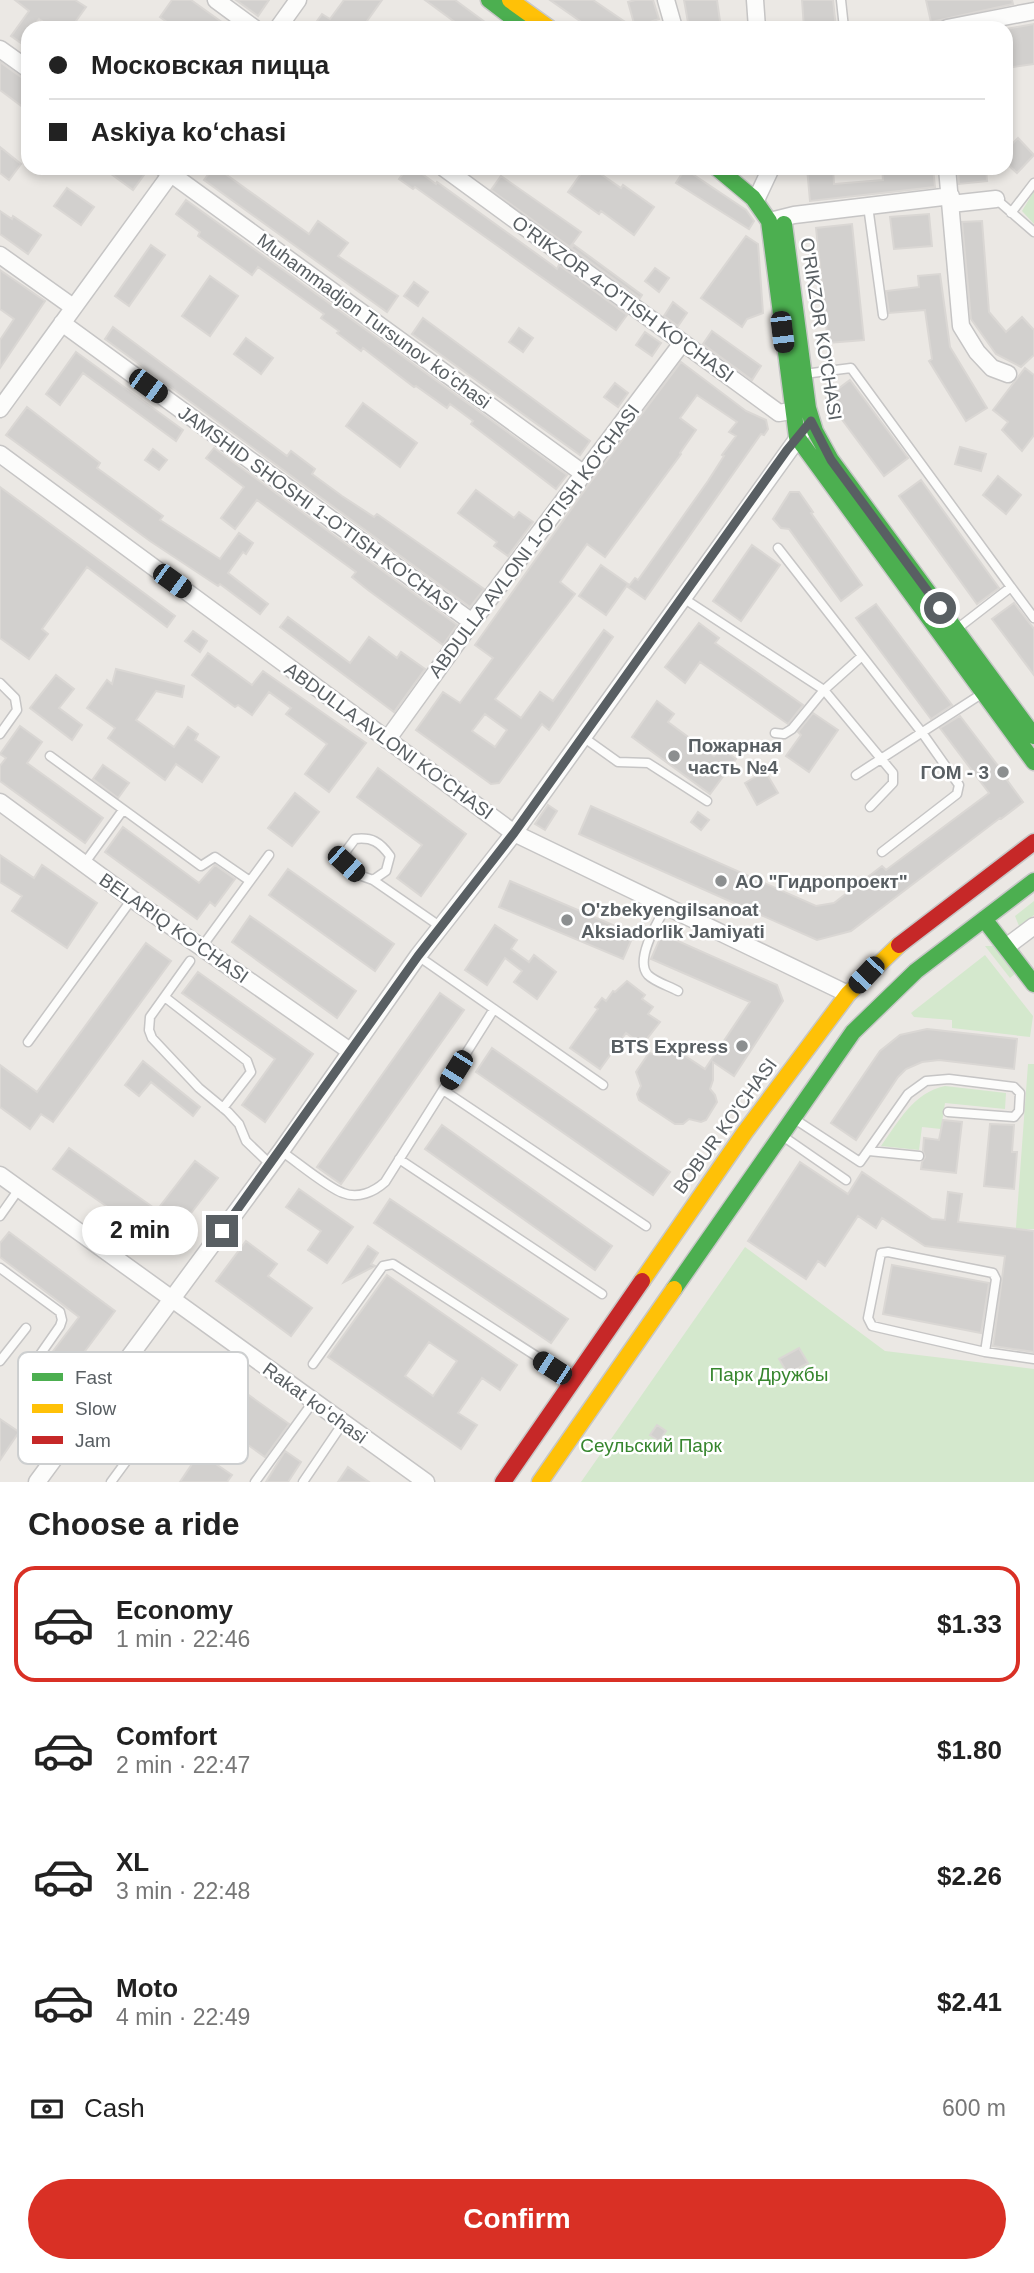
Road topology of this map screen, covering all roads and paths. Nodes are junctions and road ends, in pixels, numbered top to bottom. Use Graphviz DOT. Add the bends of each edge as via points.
graph roads {
  1 [pos="216,0"];
  2 [pos="298,0"];
  3 [pos="489,0"];
  4 [pos="510,0"];
  5 [pos="666,0"];
  6 [pos="755,0"];
  7 [pos="841,0"];
  8 [pos="1034,11"];
  9 [pos="244,21"];
  10 [pos="283,21"];
  11 [pos="518,21"];
  12 [pos="539,21"];
  13 [pos="672,21"];
  14 [pos="756,21"];
  15 [pos="843,21"];
  16 [pos="983,21"];
  17 [pos="0,49"];
  18 [pos="21,64"];
  19 [pos="166,175"];
  20 [pos="176,175"];
  21 [pos="454,175"];
  22 [pos="729,175"];
  23 [pos="746,175"];
  24 [pos="768,175"];
  25 [pos="948,175"];
  26 [pos="1034,183"];
  27 [pos="760,193"];
  28 [pos="996,199"];
  29 [pos="951,200"];
  30 [pos="868,206"];
  31 [pos="1011,213"];
  32 [pos="775,219"];
  33 [pos="1034,232"];
  34 [pos="0,255"];
  35 [pos="74,307"];
  36 [pos="883,315"];
  37 [pos="62,324"];
  38 [pos="682,343"];
  39 [pos="804,374"];
  40 [pos="1008,374"];
  41 [pos="0,409"];
  42 [pos="792,411"];
  43 [pos="810,414"];
  44 [pos="797,437"];
  45 [pos="0,454"];
  46 [pos="584,474"];
  47 [pos="778,548"];
  48 [pos="1011,587"];
  49 [pos="683,598"];
  50 [pos="1034,618"];
  51 [pos="472,622"];
  52 [pos="956,630"];
  53 [pos="862,656"];
  54 [pos="0,683"];
  55 [pos="824,690"];
  56 [pos="983,693"];
  57 [pos="775,733"];
  58 [pos="0,734"];
  59 [pos="923,734"];
  60 [pos="1034,736"];
  61 [pos="583,737"];
  62 [pos="387,740"];
  63 [pos="50,756"];
  64 [pos="883,758"];
  65 [pos="1034,762"];
  66 [pos="856,775"];
  67 [pos="0,802"];
  68 [pos="707,802"];
  69 [pos="870,807"];
  70 [pos="123,810"];
  71 [pos="514,833"];
  72 [pos="1034,842"];
  73 [pos="881,852"];
  74 [pos="269,855"];
  75 [pos="84,864"];
  76 [pos="373,880"];
  77 [pos="250,881"];
  78 [pos="1034,881"];
  79 [pos="132,899"];
  80 [pos="666,907"];
  81 [pos="990,914"];
  82 [pos="1034,926"];
  83 [pos="441,927"];
  84 [pos="1011,943"];
  85 [pos="201,947"];
  86 [pos="418,956"];
  87 [pos="190,961"];
  88 [pos="1034,961"];
  89 [pos="1034,984"];
  90 [pos="678,991"];
  91 [pos="848,994"];
  92 [pos="166,999"];
  93 [pos="494,1010"];
  94 [pos="28,1042"];
  95 [pos="350,1052"];
  96 [pos="603,1085"];
  97 [pos="443,1090"];
  98 [pos="223,1108"];
  99 [pos="948,1112"];
  100 [pos="793,1118"];
  101 [pos="746,1132"];
  102 [pos="781,1136"];
  103 [pos="771,1150"];
  104 [pos="869,1151"];
  105 [pos="919,1156"];
  106 [pos="276,1158"];
  107 [pos="399,1159"];
  108 [pos="0,1175"];
  109 [pos="846,1180"];
  110 [pos="19,1189"];
  111 [pos="0,1216"];
  112 [pos="646,1226"];
  113 [pos="0,1268"];
  114 [pos="601,1294"];
  115 [pos="172,1299"];
  116 [pos="615,1318"];
  117 [pos="26,1328"];
  118 [pos="640,1337"];
  119 [pos="42,1352"];
  120 [pos="132,1352"];
  121 [pos="245,1352"];
  122 [pos="985,1352"];
  123 [pos="248,1355"];
  124 [pos="1034,1359"];
  125 [pos="0,1361"];
  126 [pos="313,1364"];
  127 [pos="572,1380"];
  128 [pos="313,1402"];
  129 [pos="343,1423"];
  130 [pos="50,1464"];
  131 [pos="125,1464"];
  132 [pos="37,1482"];
  133 [pos="111,1482"];
  134 [pos="256,1482"];
  135 [pos="303,1482"];
  136 [pos="426,1482"];
  137 [pos="503,1482"];
  138 [pos="540,1482"];
  1 -- 9 [label="street"];
  2 -- 10 [label="street"];
  3 -- 11 [label="main road"];
  4 -- 12 [label="main road"];
  5 -- 13 [label="street"];
  6 -- 14 [label="street"];
  7 -- 15 [label="lane"];
  8 -- 16 [label="street"];
  17 -- 18 [label="street"];
  19 -- 35 [label="street"];
  20 -- 46 [label="street, Muhammadjon Tursunov koʻchasi"];
  21 -- 38 [label="street, O'RIKZOR 4-O'TISH KO'CHASI"];
  22 -- 27 [label="main road, O'RIKZOR KO'CHASI"];
  23 -- 27 [label="main road, O'RIKZOR KO'CHASI"];
  24 -- 27 [label="street"];
  25 -- 29 [label="street"];
  26 -- 31 [label="lane"];
  27 -- 32 [label="main road, O'RIKZOR KO'CHASI" via="775,202"];
  28 -- 29 [label="street"];
  28 -- 31 [label="lane"];
  29 -- 30 [label="street"];
  29 -- 40 [label="street" via="961,326 992,368"];
  30 -- 32 [label="street"];
  30 -- 36 [label="lane"];
  31 -- 33 [label="lane"];
  32 -- 39 [label="main road, O'RIKZOR KO'CHASI"];
  32 -- 42 [label="main road, O'RIKZOR KO'CHASI"];
  34 -- 35 [label="street"];
  35 -- 37 [label="street"];
  37 -- 41 [label="street"];
  37 -- 51 [label="street, JAMSHID SHOSHI 1-O'TISH KO'CHASI"];
  38 -- 42 [label="street, O'RIKZOR 4-O'TISH KO'CHASI" via="779,413"];
  38 -- 46 [label="street, ABDULLA AVLONI 1-O'TISH KO'CHASI"];
  39 -- 43 [label="main road, O'RIKZOR KO'CHASI"];
  39 -- 48 [label="lane" via="851,368"];
  42 -- 43 [label="street, O'RIKZOR 4-O'TISH KO'CHASI"];
  42 -- 44 [label="main road, O'RIKZOR KO'CHASI"];
  43 -- 44 [label="street"];
  43 -- 52 [label="main road, O'RIKZOR KO'CHASI" via="831,460"];
  44 -- 49 [label="street"];
  44 -- 56 [label="main road, O'RIKZOR KO'CHASI"];
  45 -- 62 [label="street, ABDULLA AVLONI KO'CHASI"];
  46 -- 51 [label="street, ABDULLA AVLONI 1-O'TISH KO'CHASI"];
  47 -- 53 [label="lane"];
  48 -- 50 [label="lane"];
  48 -- 52 [label="lane"];
  49 -- 55 [label="lane"];
  49 -- 61 [label="street"];
  51 -- 62 [label="street, ABDULLA AVLONI 1-O'TISH KO'CHASI"];
  52 -- 60 [label="main road, O'RIKZOR KO'CHASI"];
  53 -- 55 [label="lane"];
  53 -- 59 [label="lane"];
  54 -- 58 [label="lane" via="15,698 16,710"];
  55 -- 57 [label="lane" via="792,729"];
  55 -- 64 [label="lane"];
  56 -- 59 [label="lane"];
  56 -- 65 [label="main road, O'RIKZOR KO'CHASI"];
  59 -- 64 [label="lane"];
  59 -- 73 [label="lane" via="960,790"];
  61 -- 68 [label="lane" via="618,762 648,762"];
  61 -- 71 [label="street"];
  62 -- 71 [label="street, ABDULLA AVLONI KO'CHASI"];
  63 -- 70 [label="lane"];
  64 -- 66 [label="lane"];
  64 -- 69 [label="lane" via="894,773 893,783"];
  67 -- 75 [label="street, BELARIQ KO'CHASI"];
  70 -- 75 [label="lane"];
  70 -- 77 [label="lane" via="201,866 215,856"];
  71 -- 80 [label="street, ABDULLA AVLONI KO'CHASI"];
  71 -- 83 [label="street"];
  72 -- 91 [label="main road, BOBUR KO'CHASI" via="916,931"];
  74 -- 77 [label="lane"];
  75 -- 79 [label="street, BELARIQ KO'CHASI"];
  76 -- 76 [label="lane" via="346,864 346,851 355,839 370,837 390,856 386,871"];
  76 -- 83 [label="lane"];
  77 -- 85 [label="lane"];
  78 -- 81 [label="main road"];
  79 -- 85 [label="street, BELARIQ KO'CHASI"];
  79 -- 94 [label="lane"];
  80 -- 90 [label="lane" via="650,937 645,970"];
  80 -- 91 [label="street, ABDULLA AVLONI KO'CHASI"];
  81 -- 84 [label="main road"];
  81 -- 100 [label="main road" via="870,1013"];
  82 -- 84 [label="street"];
  83 -- 86 [label="street"];
  84 -- 88 [label="main road"];
  84 -- 89 [label="main road"];
  85 -- 95 [label="street, BELARIQ KO'CHASI"];
  86 -- 93 [label="lane"];
  86 -- 95 [label="street"];
  87 -- 92 [label="lane"];
  91 -- 101 [label="main road, BOBUR KO'CHASI"];
  92 -- 98 [label="lane" via="150,1017 152,1038"];
  92 -- 98 [label="lane" via="247,1061 251,1072"];
  93 -- 96 [label="lane"];
  93 -- 97 [label="lane"];
  95 -- 106 [label="street"];
  97 -- 107 [label="lane"];
  97 -- 112 [label="lane"];
  98 -- 106 [label="lane" via="239,1124 246,1141"];
  99 -- 104 [label="lane" via="1014,1118 1020,1093 1014,1087 949,1079 926,1081 908,1094"];
  100 -- 102 [label="main road"];
  100 -- 104 [label="lane" via="857,1161"];
  101 -- 103 [label="main road" via="754,1147"];
  101 -- 116 [label="main road, BOBUR KO'CHASI"];
  102 -- 103 [label="main road"];
  102 -- 109 [label="lane"];
  103 -- 118 [label="main road"];
  104 -- 105 [label="lane"];
  106 -- 107 [label="lane" via="354,1195 377,1189"];
  106 -- 115 [label="street"];
  107 -- 114 [label="lane"];
  108 -- 110 [label="street, Rakat koʻchasi"];
  110 -- 111 [label="lane"];
  110 -- 115 [label="street, Rakat koʻchasi"];
  113 -- 119 [label="lane" via="62,1316"];
  115 -- 120 [label="street"];
  115 -- 121 [label="street, Rakat koʻchasi"];
  116 -- 118 [label="main road" via="633,1321"];
  116 -- 127 [label="main road, BOBUR KO'CHASI"];
  117 -- 125 [label="lane"];
  118 -- 138 [label="main road"];
  122 -- 122 [label="lane" via="996,1279 993,1273 881,1253 870,1324"];
  122 -- 124 [label="lane"];
  123 -- 128 [label="street, Rakat koʻchasi"];
  126 -- 127 [label="lane" via="383,1266 393,1264"];
  127 -- 137 [label="main road, BOBUR KO'CHASI"];
  128 -- 129 [label="street, Rakat koʻchasi"];
  128 -- 134 [label="lane"];
  129 -- 135 [label="lane"];
  129 -- 136 [label="street, Rakat koʻchasi"];
  130 -- 132 [label="street"];
  131 -- 133 [label="lane"];
}
